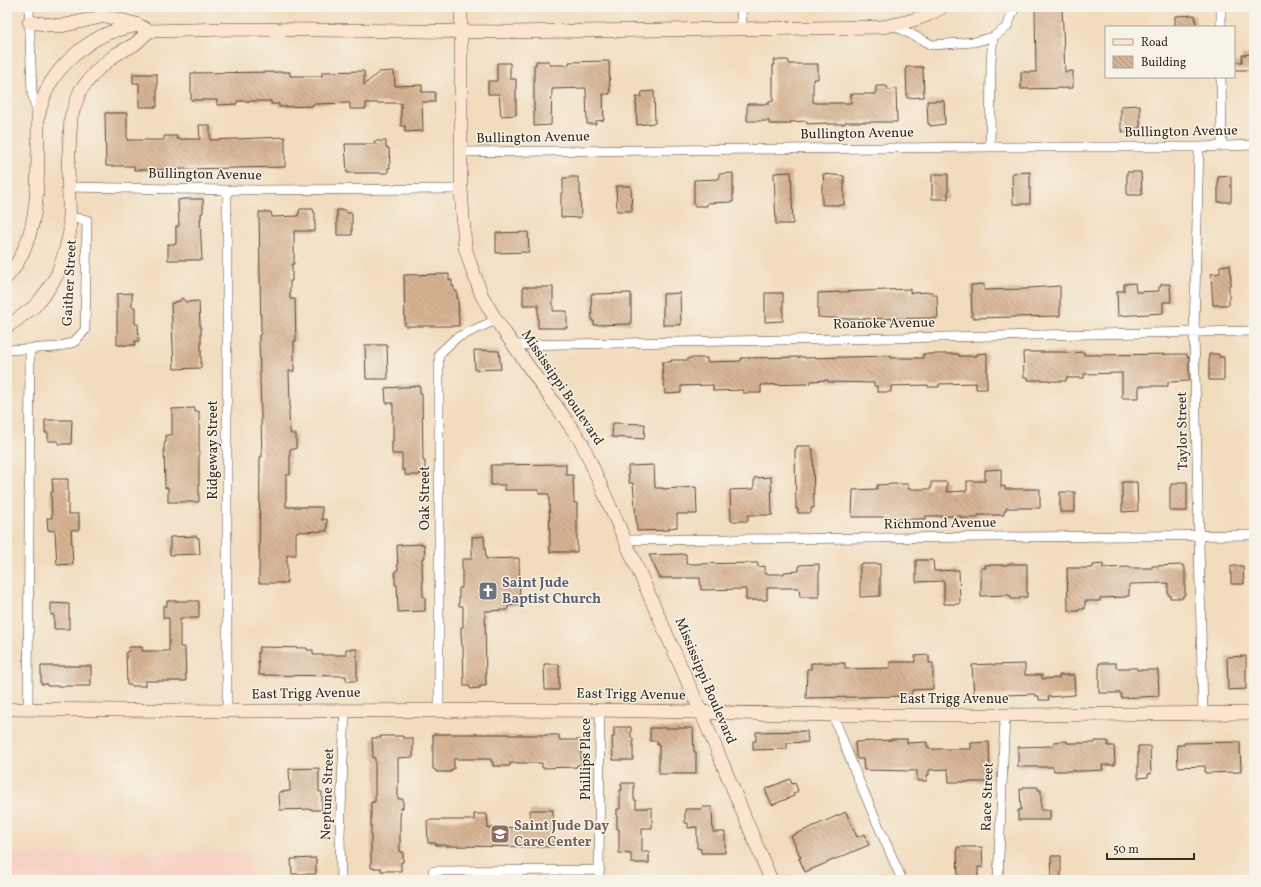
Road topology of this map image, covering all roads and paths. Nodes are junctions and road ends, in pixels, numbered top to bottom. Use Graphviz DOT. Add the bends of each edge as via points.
graph roads {
  1 [pos="29,7"];
  2 [pos="461,7"];
  3 [pos="742,7"];
  4 [pos="942,7"];
  5 [pos="1015,7"];
  6 [pos="1221,7"];
  7 [pos="30,22"];
  8 [pos="893,25"];
  9 [pos="1221,26"];
  10 [pos="144,28"];
  11 [pos="742,30"];
  12 [pos="461,31"];
  13 [pos="993,37"];
  14 [pos="1221,78"];
  15 [pos="38,117"];
  16 [pos="1254,145"];
  17 [pos="1222,146"];
  18 [pos="990,147"];
  19 [pos="1199,147"];
  20 [pos="461,152"];
  21 [pos="68,187"];
  22 [pos="461,189"];
  23 [pos="227,190"];
  24 [pos="69,216"];
  25 [pos="7,277"];
  26 [pos="496,320"];
  27 [pos="7,328"];
  28 [pos="1254,331"];
  29 [pos="1194,332"];
  30 [pos="515,345"];
  31 [pos="30,349"];
  32 [pos="7,350"];
  33 [pos="1254,535"];
  34 [pos="1199,536"];
  35 [pos="626,540"];
  36 [pos="7,709"];
  37 [pos="28,709"];
  38 [pos="439,709"];
  39 [pos="345,710"];
  40 [pos="600,710"];
  41 [pos="227,711"];
  42 [pos="701,712"];
  43 [pos="1203,714"];
  44 [pos="1254,714"];
  45 [pos="833,715"];
  46 [pos="1005,716"];
  47 [pos="600,870"];
  48 [pos="433,871"];
  49 [pos="341,880"];
  50 [pos="599,880"];
  51 [pos="771,880"];
  52 [pos="902,880"];
  53 [pos="998,880"];
  1 -- 7 [label="street"];
  2 -- 12 [label="main road, Mississippi Boulevard"];
  3 -- 11 [label="street"];
  4 -- 8 [label="main road" via="911,21"];
  5 -- 13 [label="street" via="1007,27"];
  6 -- 9 [label="street"];
  7 -- 10 [label="main road" via="61,26 105,16"];
  7 -- 15 [label="street" via="32,93"];
  8 -- 11 [label="main road"];
  8 -- 13 [label="street" via="932,45 974,42"];
  10 -- 12 [label="main road"];
  10 -- 15 [label="main road" via="111,32 91,42 69,60 51,82"];
  10 -- 21 [label="main road" via="135,44 115,55 96,71 80,91 71,117"];
  11 -- 12 [label="main road"];
  12 -- 20 [label="main road, Mississippi Boulevard"];
  13 -- 18 [label="street"];
  14 -- 17 [label="street"];
  15 -- 25 [label="main road" via="36,209 22,255"];
  16 -- 17 [label="street, Bullington Avenue"];
  17 -- 19 [label="street, Bullington Avenue"];
  18 -- 19 [label="street, Bullington Avenue"];
  18 -- 20 [label="street, Bullington Avenue"];
  19 -- 29 [label="street, Taylor Street"];
  20 -- 22 [label="main road, Mississippi Boulevard"];
  21 -- 23 [label="street, Bullington Avenue"];
  21 -- 24 [label="main road"];
  22 -- 23 [label="street, Bullington Avenue"];
  22 -- 26 [label="main road, Mississippi Boulevard" via="465,247 482,296"];
  23 -- 41 [label="street, Ridgeway Street"];
  24 -- 27 [label="main road" via="70,231 57,275 35,306"];
  24 -- 31 [label="street, Gaither Street" via="87,220 85,330 74,342 58,347"];
  26 -- 30 [label="main road, Mississippi Boulevard"];
  26 -- 38 [label="street, Oak Street" via="456,338 439,354"];
  28 -- 29 [label="street, Roanoke Avenue"];
  29 -- 30 [label="street, Roanoke Avenue"];
  29 -- 34 [label="street, Taylor Street"];
  30 -- 35 [label="main road, Mississippi Boulevard" via="582,442"];
  31 -- 32 [label="street, Gaither Street"];
  31 -- 37 [label="street"];
  33 -- 34 [label="street, Richmond Avenue"];
  34 -- 35 [label="street, Richmond Avenue"];
  34 -- 43 [label="street, Taylor Street"];
  35 -- 42 [label="main road, Mississippi Boulevard"];
  36 -- 37 [label="main road, East Trigg Avenue"];
  37 -- 41 [label="main road, East Trigg Avenue"];
  38 -- 39 [label="main road, East Trigg Avenue"];
  38 -- 40 [label="main road, East Trigg Avenue"];
  39 -- 41 [label="main road, East Trigg Avenue"];
  39 -- 49 [label="street, Neptune Street" via="340,836"];
  40 -- 42 [label="main road, East Trigg Avenue"];
  40 -- 47 [label="street, Phillips Place"];
  42 -- 45 [label="main road, East Trigg Avenue"];
  42 -- 51 [label="main road, Mississippi Boulevard"];
  43 -- 44 [label="main road, East Trigg Avenue"];
  43 -- 46 [label="main road, East Trigg Avenue"];
  45 -- 46 [label="main road, East Trigg Avenue"];
  45 -- 52 [label="street"];
  46 -- 53 [label="street, Race Street"];
  47 -- 48 [label="street"];
  47 -- 50 [label="street, Phillips Place"];
}
